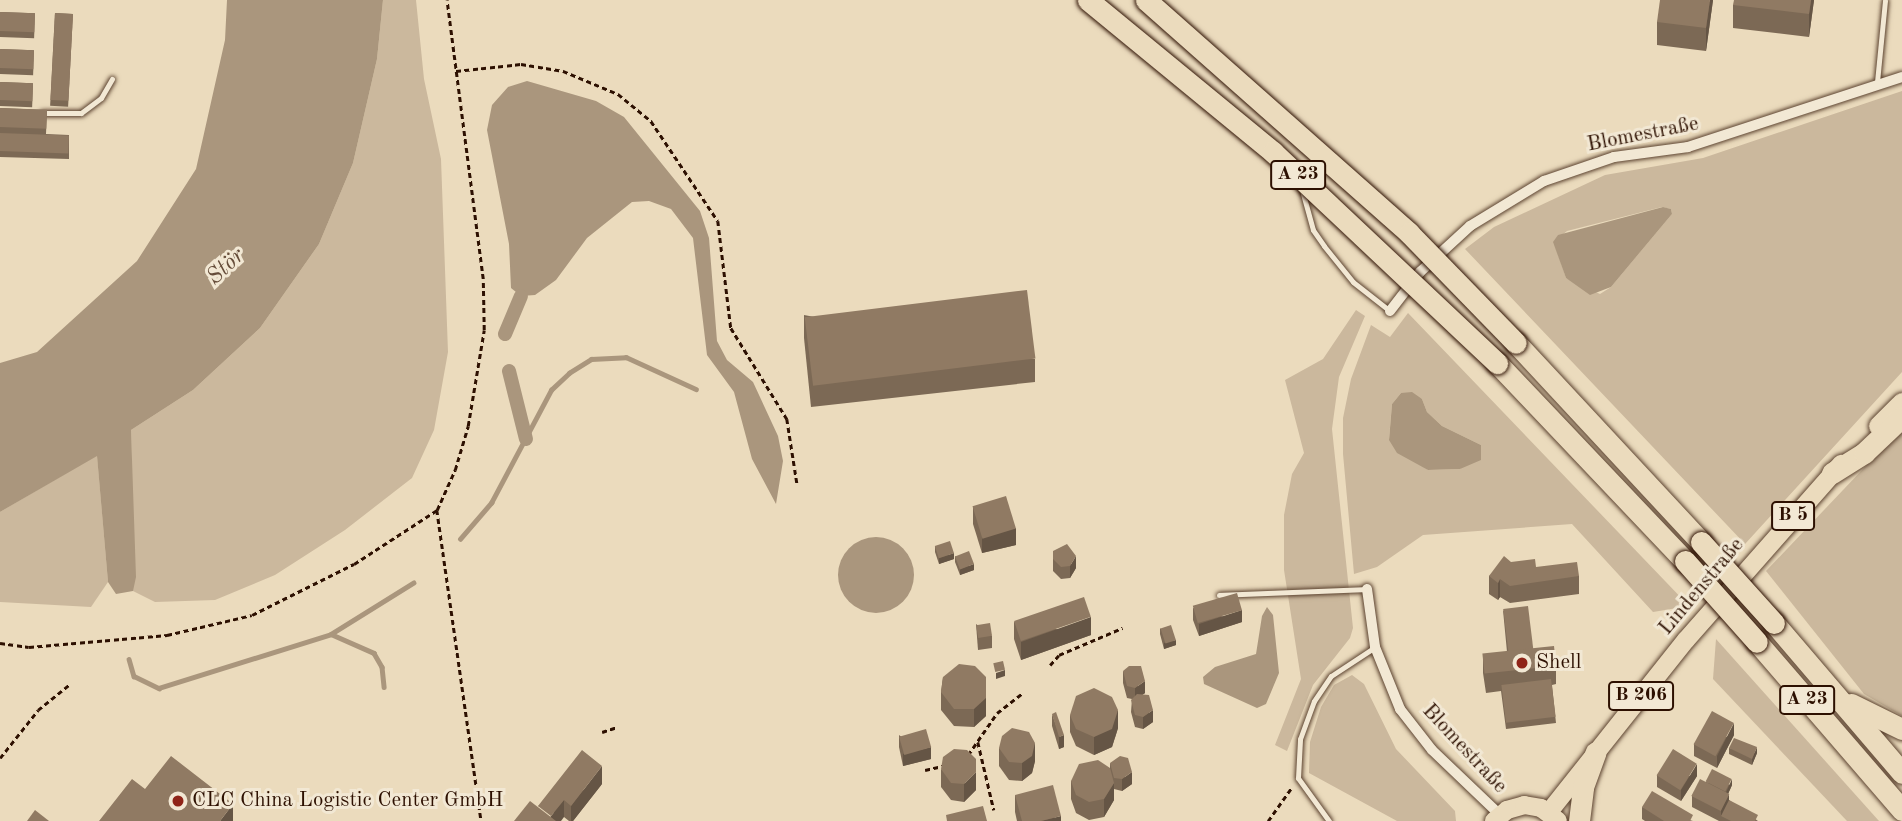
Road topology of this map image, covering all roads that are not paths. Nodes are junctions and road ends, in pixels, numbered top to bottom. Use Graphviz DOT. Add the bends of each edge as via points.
graph roads {
  1 [pos="1088,0"];
  2 [pos="1146,0"];
  3 [pos="1885,0"];
  4 [pos="1902,77"];
  5 [pos="112,79"];
  6 [pos="1201,81"];
  7 [pos="1877,82"];
  8 [pos="26,113"];
  9 [pos="1390,311"];
  10 [pos="1902,402"];
  11 [pos="1902,417"];
  12 [pos="1832,473"];
  13 [pos="1367,589"];
  14 [pos="1219,595"];
  15 [pos="1716,604"];
  16 [pos="1375,647"];
  17 [pos="1831,690"];
  18 [pos="1902,729"];
  19 [pos="1596,752"];
  20 [pos="1858,758"];
  21 [pos="1902,773"];
  22 [pos="1902,810"];
  23 [pos="1497,818"];
  24 [pos="1553,818"];
  25 [pos="1329,821"];
  26 [pos="1579,821"];
  27 [pos="1891,821"];
  1 -- 20 [label="highway, A 23, bridge" via="1273,152 1497,363 1685,561"];
  2 -- 17 [label="highway, A 23, bridge" via="1409,233 1701,542"];
  3 -- 7 [label="lane"];
  4 -- 7 [label="street, Blomestraße"];
  5 -- 8 [label="lane" via="101,98 81,113"];
  6 -- 9 [label="lane" via="1295,161 1313,230 1353,282"];
  7 -- 9 [label="street, Blomestraße" via="1700,144 1614,157 1544,181 1470,226 1420,272"];
  10 -- 12 [label="main road, Lindenstraße / B 5"];
  11 -- 12 [label="highway" via="1864,453"];
  12 -- 15 [label="main road, Lindenstraße / B 5"];
  13 -- 14 [label="lane"];
  13 -- 16 [label="street, Blomestraße"];
  15 -- 19 [label="main road, Lindenstraße / B 206"];
  16 -- 23 [label="street, Blomestraße" via="1400,709 1432,751"];
  16 -- 25 [label="lane" via="1338,668 1321,689 1300,738 1298,778"];
  17 -- 18 [label="highway" via="1872,718"];
  17 -- 21 [label="highway, A 23"];
  19 -- 24 [label="main road, Lindenstraße / B 206"];
  19 -- 26 [label="highway" via="1583,787"];
  20 -- 22 [label="highway, A 23"];
  20 -- 27 [label="highway"];
  23 -- 24 [label="main road" via="1524,805"];
}
